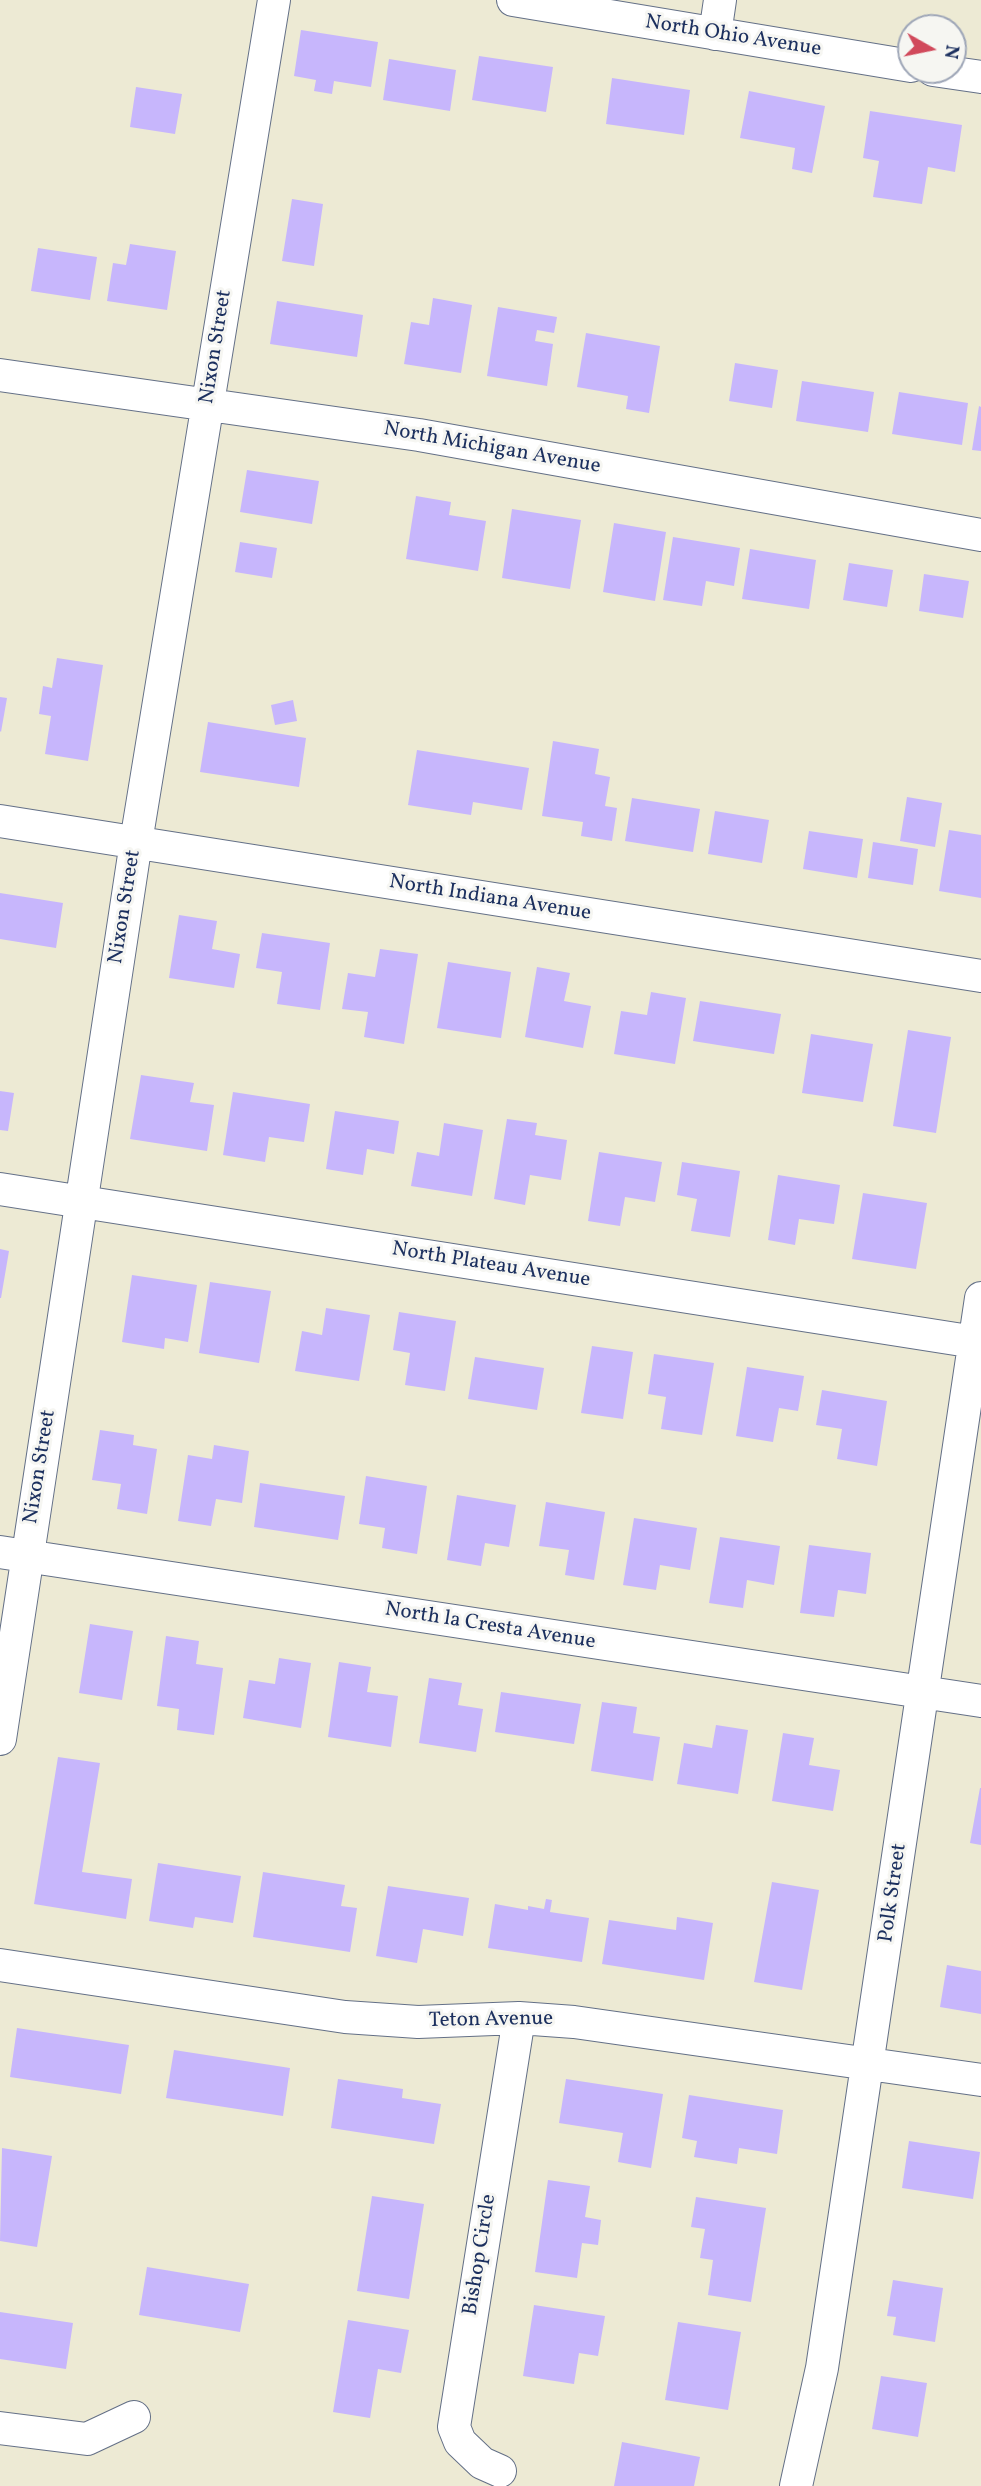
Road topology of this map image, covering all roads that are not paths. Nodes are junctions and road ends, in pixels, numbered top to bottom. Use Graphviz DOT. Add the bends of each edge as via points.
graph roads {
  1 [pos="274,0"];
  2 [pos="513,0"];
  3 [pos="720,0"];
  4 [pos="715,34"];
  5 [pos="897,64"];
  6 [pos="0,375"];
  7 [pos="207,404"];
  8 [pos="981,536"];
  9 [pos="0,821"];
  10 [pos="136,842"];
  11 [pos="981,976"];
  12 [pos="0,1189"];
  13 [pos="81,1201"];
  14 [pos="981,1298"];
  15 [pos="978,1343"];
  16 [pos="13,1555"];
  17 [pos="923,1693"];
  18 [pos="981,1702"];
  19 [pos="0,1739"];
  20 [pos="0,1965"];
  21 [pos="519,2018"];
  22 [pos="869,2062"];
  23 [pos="981,2080"];
  24 [pos="134,2417"];
  25 [pos="0,2428"];
  26 [pos="500,2471"];
  27 [pos="796,2486"];
  1 -- 7 [label="street, Nixon Street"];
  2 -- 4 [label="street, North Ohio Avenue"];
  3 -- 4 [label="street"];
  4 -- 5 [label="street, North Ohio Avenue"];
  6 -- 7 [label="street, North Michigan Avenue"];
  7 -- 8 [label="street, North Michigan Avenue" via="419,435"];
  7 -- 10 [label="street, Nixon Street"];
  9 -- 10 [label="street, North Indiana Avenue"];
  10 -- 11 [label="street, North Indiana Avenue"];
  10 -- 13 [label="street, Nixon Street"];
  12 -- 13 [label="street, North Plateau Avenue"];
  13 -- 15 [label="street, North Plateau Avenue"];
  13 -- 16 [label="street, Nixon Street"];
  14 -- 15 [label="street, Polk Street"];
  15 -- 17 [label="street, Polk Street"];
  16 -- 17 [label="street, North la Cresta Avenue"];
  16 -- 19 [label="street, Nixon Street"];
  17 -- 18 [label="street, North la Cresta Avenue"];
  17 -- 22 [label="street, Polk Street"];
  20 -- 21 [label="street, Teton Avenue" via="345,2017 418,2022"];
  21 -- 22 [label="street, Teton Avenue"];
  21 -- 26 [label="street, Bishop Circle" via="454,2427 460,2442 482,2463"];
  22 -- 23 [label="street, Teton Avenue"];
  22 -- 27 [label="street, Polk Street" via="822,2368"];
  24 -- 25 [label="street" via="87,2439"];
}
